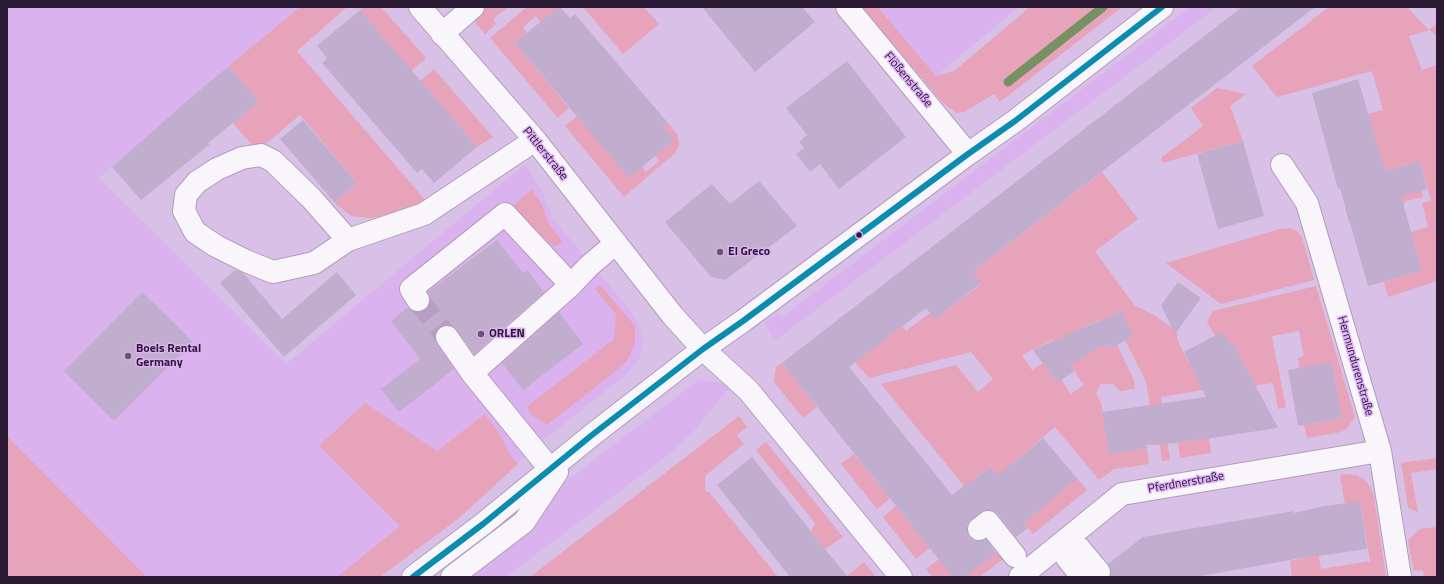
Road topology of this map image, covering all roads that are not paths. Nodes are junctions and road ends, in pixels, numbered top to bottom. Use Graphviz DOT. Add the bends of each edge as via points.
graph roads {
  1 [pos="420,7"];
  2 [pos="473,7"];
  3 [pos="847,7"];
  4 [pos="1162,7"];
  5 [pos="442,34"];
  6 [pos="535,140"];
  7 [pos="968,154"];
  8 [pos="1282,165"];
  9 [pos="348,240"];
  10 [pos="616,244"];
  11 [pos="571,285"];
  12 [pos="418,300"];
  13 [pos="447,338"];
  14 [pos="703,349"];
  15 [pos="472,373"];
  16 [pos="1380,451"];
  17 [pos="569,454"];
  18 [pos="550,469"];
  19 [pos="979,529"];
  20 [pos="1073,553"];
  21 [pos="1015,556"];
  22 [pos="1091,574"];
  23 [pos="413,577"];
  24 [pos="452,577"];
  25 [pos="901,577"];
  26 [pos="1020,577"];
  27 [pos="1400,577"];
  1 -- 5 [label="street, Pittlerstraße"];
  2 -- 5 [label="street"];
  3 -- 7 [label="street, Flößenstraße"];
  4 -- 7 [label="street" via="1015,121"];
  5 -- 6 [label="street, Pittlerstraße"];
  6 -- 9 [label="street" via="424,214"];
  6 -- 10 [label="street, Pittlerstraße"];
  7 -- 14 [label="street"];
  8 -- 16 [label="street, Hermundurenstraße" via="1307,203"];
  9 -- 9 [label="street" via="314,263 273,272 216,246 195,232 184,211 186,195 197,182 217,170 242,158 261,155 273,161 311,198"];
  10 -- 11 [label="street"];
  10 -- 14 [label="street, Pittlerstraße" via="661,302"];
  11 -- 12 [label="street" via="505,214 411,289"];
  11 -- 15 [label="street"];
  13 -- 15 [label="street"];
  14 -- 17 [label="street"];
  14 -- 25 [label="street, Pittlerstraße" via="748,390"];
  15 -- 18 [label="street"];
  16 -- 26 [label="street, Pferdnerstraße" via="1122,494"];
  16 -- 27 [label="street, Hermundurenstraße"];
  17 -- 18 [label="street"];
  17 -- 24 [label="street" via="524,522"];
  18 -- 23 [label="street"];
  19 -- 21 [label="street" via="988,522"];
  20 -- 22 [label="street"];
}
